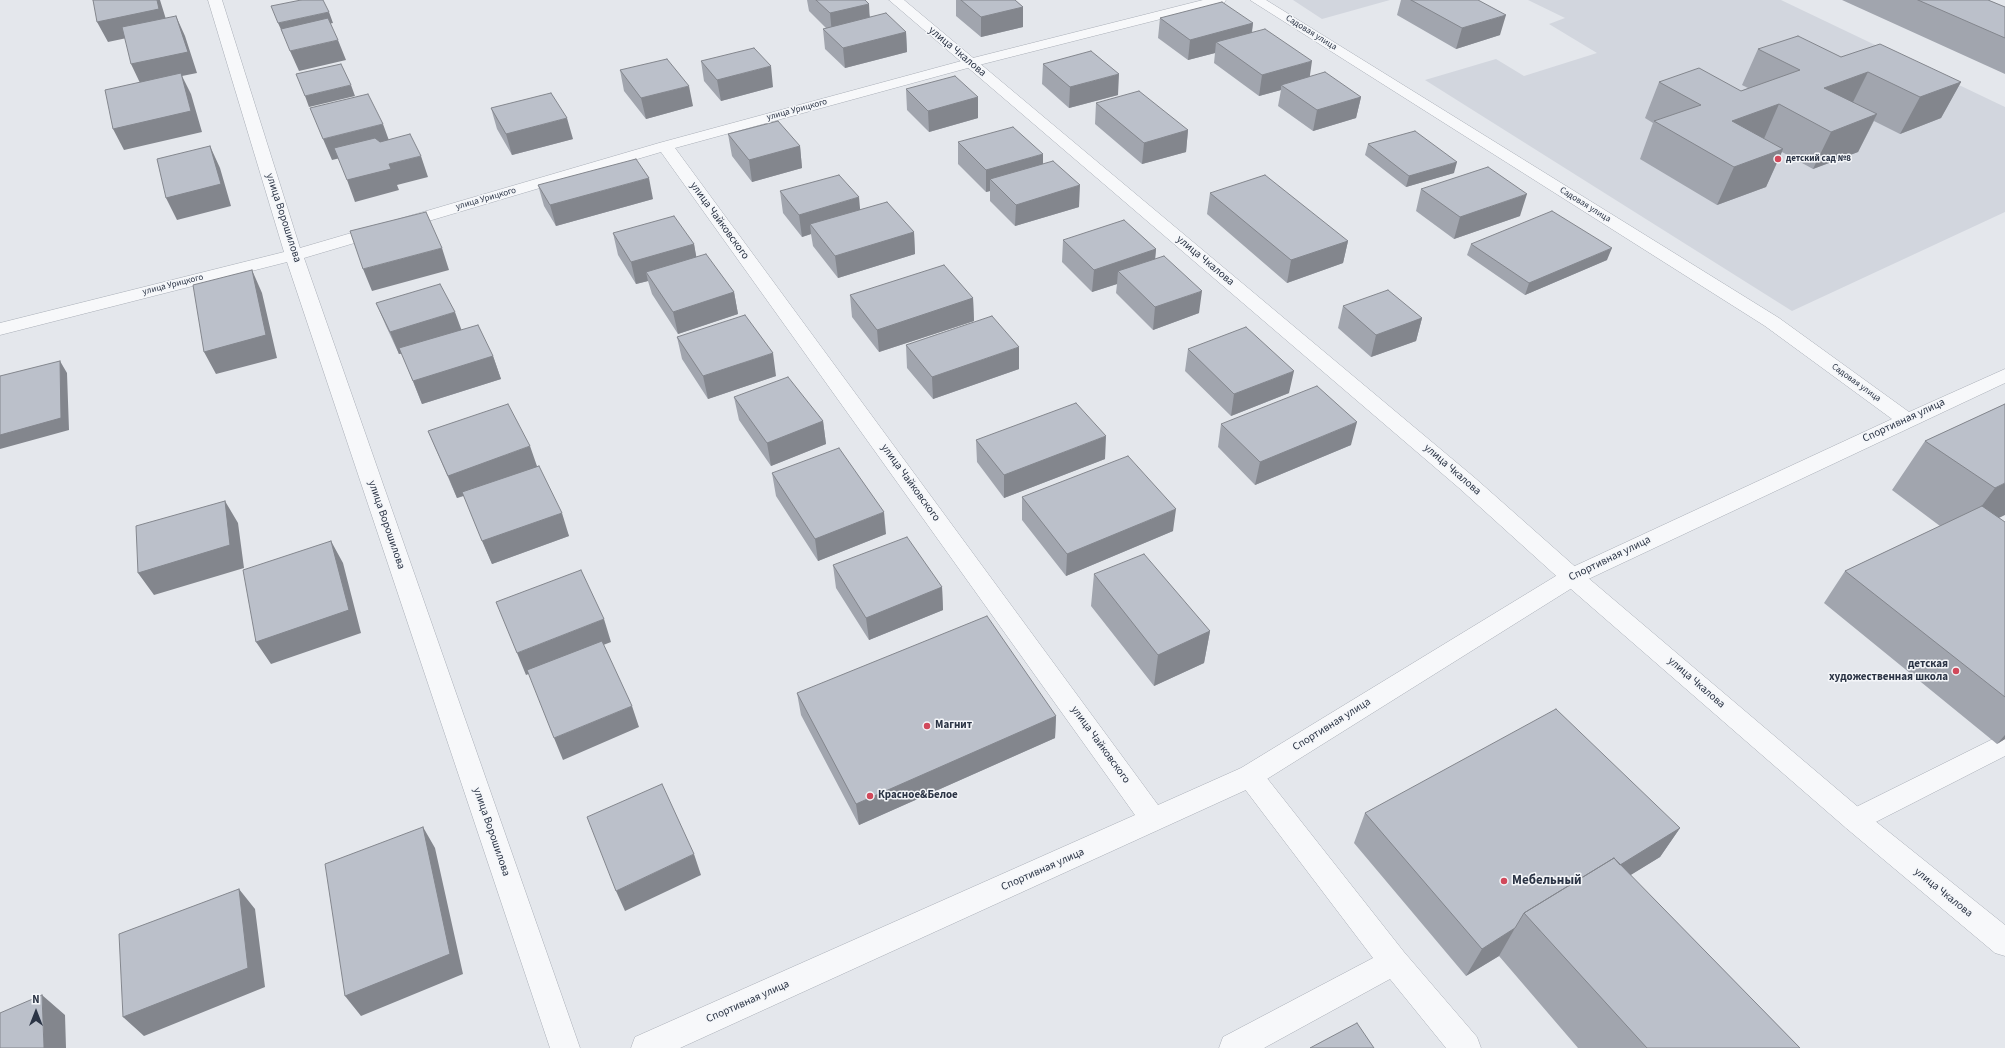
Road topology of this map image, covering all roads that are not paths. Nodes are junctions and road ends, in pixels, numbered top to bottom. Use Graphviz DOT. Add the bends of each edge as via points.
graph roads {
  1 [pos="215,0"];
  2 [pos="896,0"];
  3 [pos="1219,0"];
  4 [pos="1258,0"];
  5 [pos="970,63"];
  6 [pos="665,146"];
  7 [pos="294,254"];
  8 [pos="0,329"];
  9 [pos="2005,374"];
  10 [pos="1907,420"];
  11 [pos="1572,577"];
  12 [pos="2005,744"];
  13 [pos="1250,776"];
  14 [pos="1154,820"];
  15 [pos="1855,820"];
  16 [pos="2005,943"];
  17 [pos="1394,962"];
  18 [pos="565,1048"];
  19 [pos="646,1048"];
  20 [pos="1234,1048"];
  21 [pos="1466,1048"];
  1 -- 7 [label="street, улица Ворошилова"];
  2 -- 5 [label="street, улица Чкалова"];
  3 -- 5 [label="street, улица Урицкого"];
  4 -- 10 [label="street, Садовая улица" via="1772,322"];
  5 -- 6 [label="street, улица Урицкого"];
  5 -- 11 [label="street, улица Чкалова" via="1467,483"];
  6 -- 7 [label="street, улица Урицкого"];
  6 -- 14 [label="street, улица Чайковского"];
  7 -- 8 [label="street, улица Урицкого"];
  7 -- 18 [label="street, улица Ворошилова"];
  9 -- 10 [label="street, Спортивная улица"];
  10 -- 11 [label="street, Спортивная улица"];
  11 -- 13 [label="street, Спортивная улица"];
  11 -- 15 [label="street, улица Чкалова"];
  12 -- 15 [label="street"];
  13 -- 14 [label="street, Спортивная улица"];
  13 -- 17 [label="street"];
  14 -- 19 [label="street, Спортивная улица"];
  15 -- 16 [label="street, улица Чкалова"];
  17 -- 20 [label="street"];
  17 -- 21 [label="street"];
}
